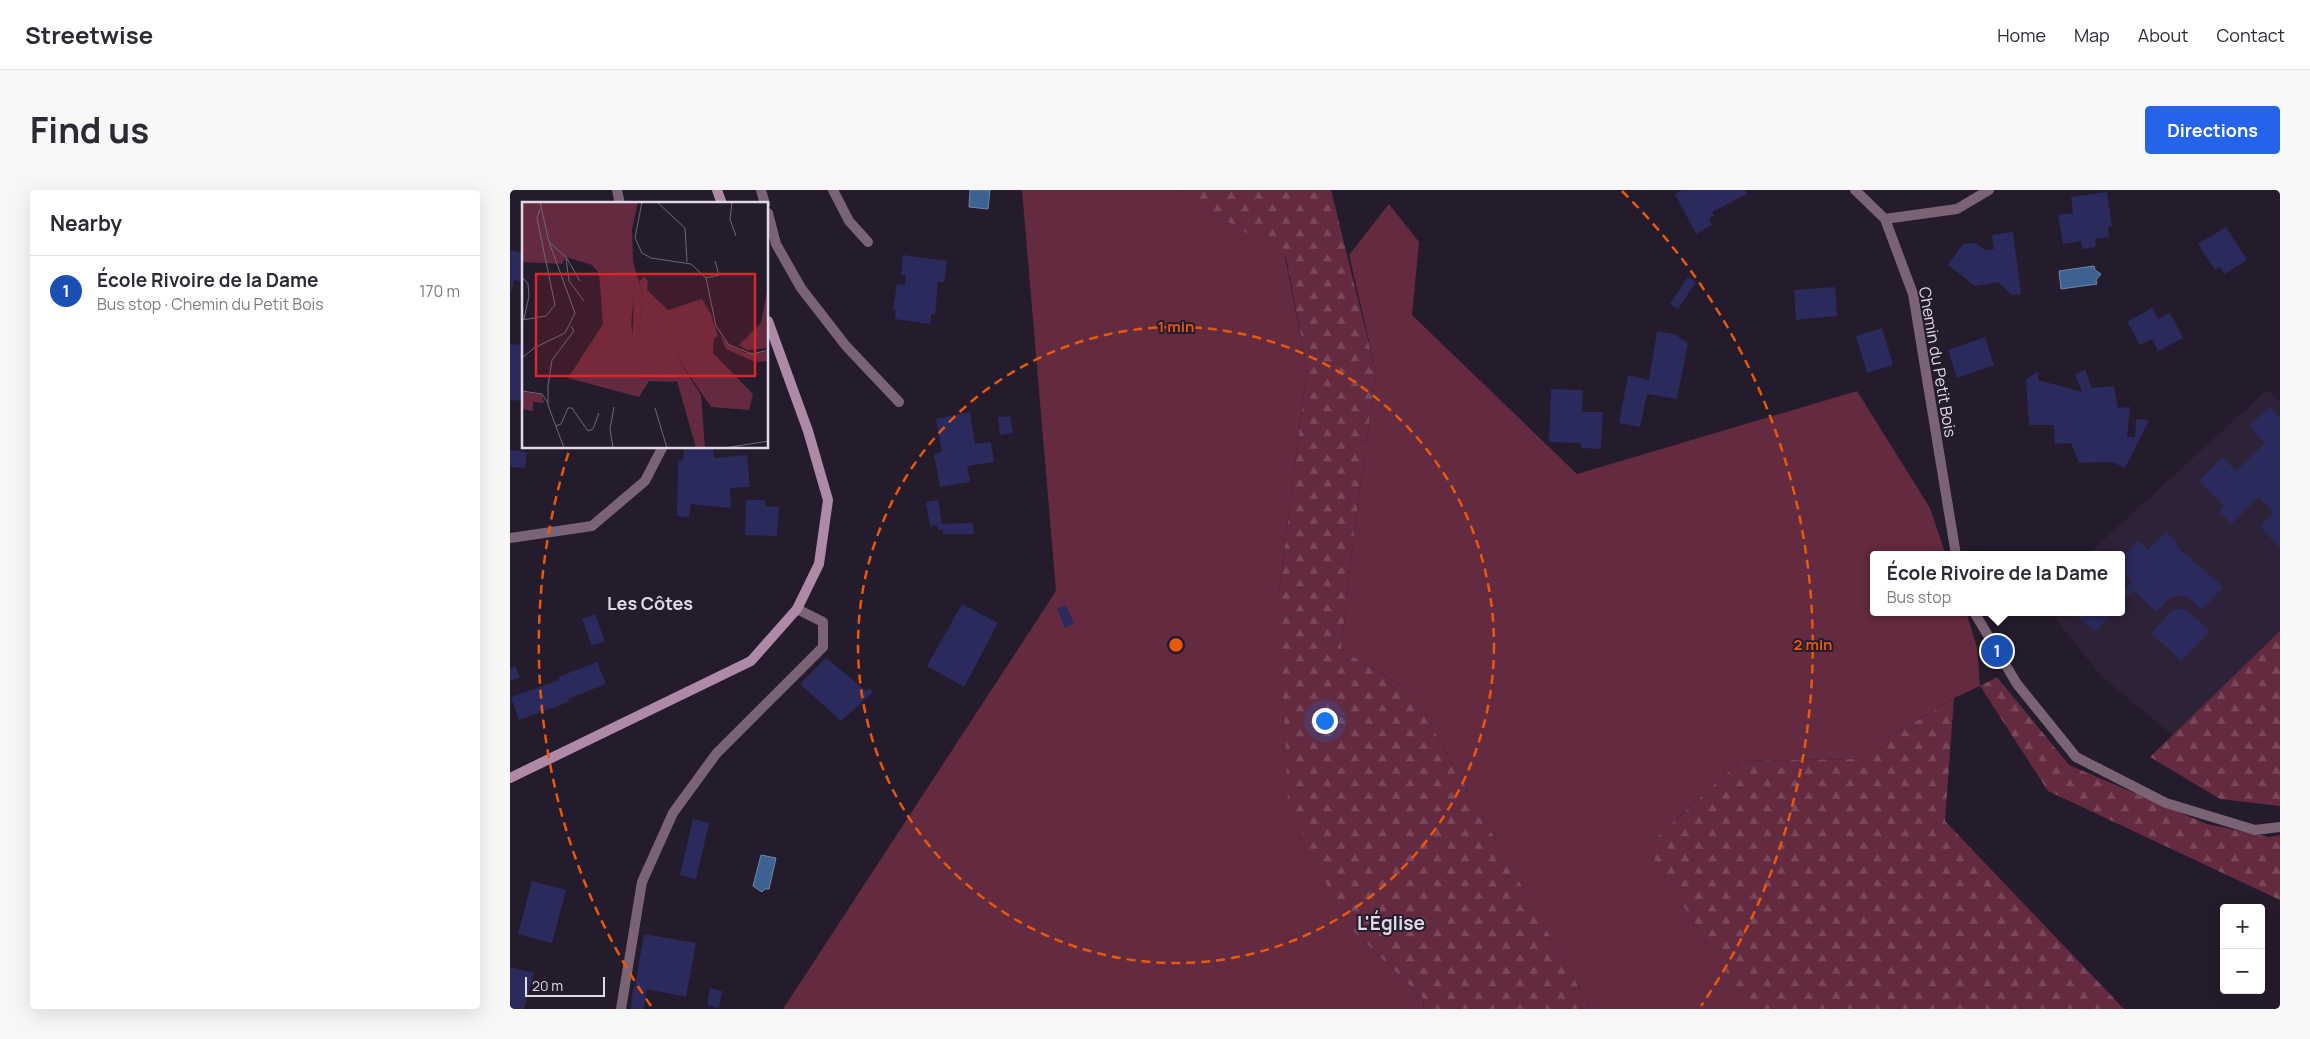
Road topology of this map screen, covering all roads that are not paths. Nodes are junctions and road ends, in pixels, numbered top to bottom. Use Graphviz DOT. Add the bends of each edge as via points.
graph roads {
  1 [pos="717,190"];
  2 [pos="833,190"];
  3 [pos="1855,190"];
  4 [pos="1989,190"];
  5 [pos="721,202"];
  6 [pos="769,217"];
  7 [pos="1886,219"];
  8 [pos="868,242"];
  9 [pos="769,324"];
  10 [pos="899,402"];
  11 [pos="662,449"];
  12 [pos="510,538"];
  13 [pos="1955,551"];
  14 [pos="797,609"];
  15 [pos="1976,616"];
  16 [pos="510,778"];
  17 [pos="2280,827"];
  18 [pos="621,1009"];
  1 -- 5 [label="main road"];
  2 -- 8 [label="street" via="849,221"];
  3 -- 7 [label="street, Chemin du Petit Bois"];
  4 -- 7 [label="street" via="1957,209"];
  6 -- 10 [label="street" via="776,244 801,288 846,346"];
  7 -- 13 [label="street, Chemin du Petit Bois" via="1913,294"];
  9 -- 14 [label="main road" via="808,431 828,500 819,564"];
  11 -- 12 [label="street" via="645,482 592,526"];
  14 -- 16 [label="main road" via="750,661"];
  14 -- 18 [label="street" via="823,622 823,647 716,754 673,813 642,882"];
  15 -- 17 [label="street" via="2017,684 2076,757 2166,803 2255,830"];
}
